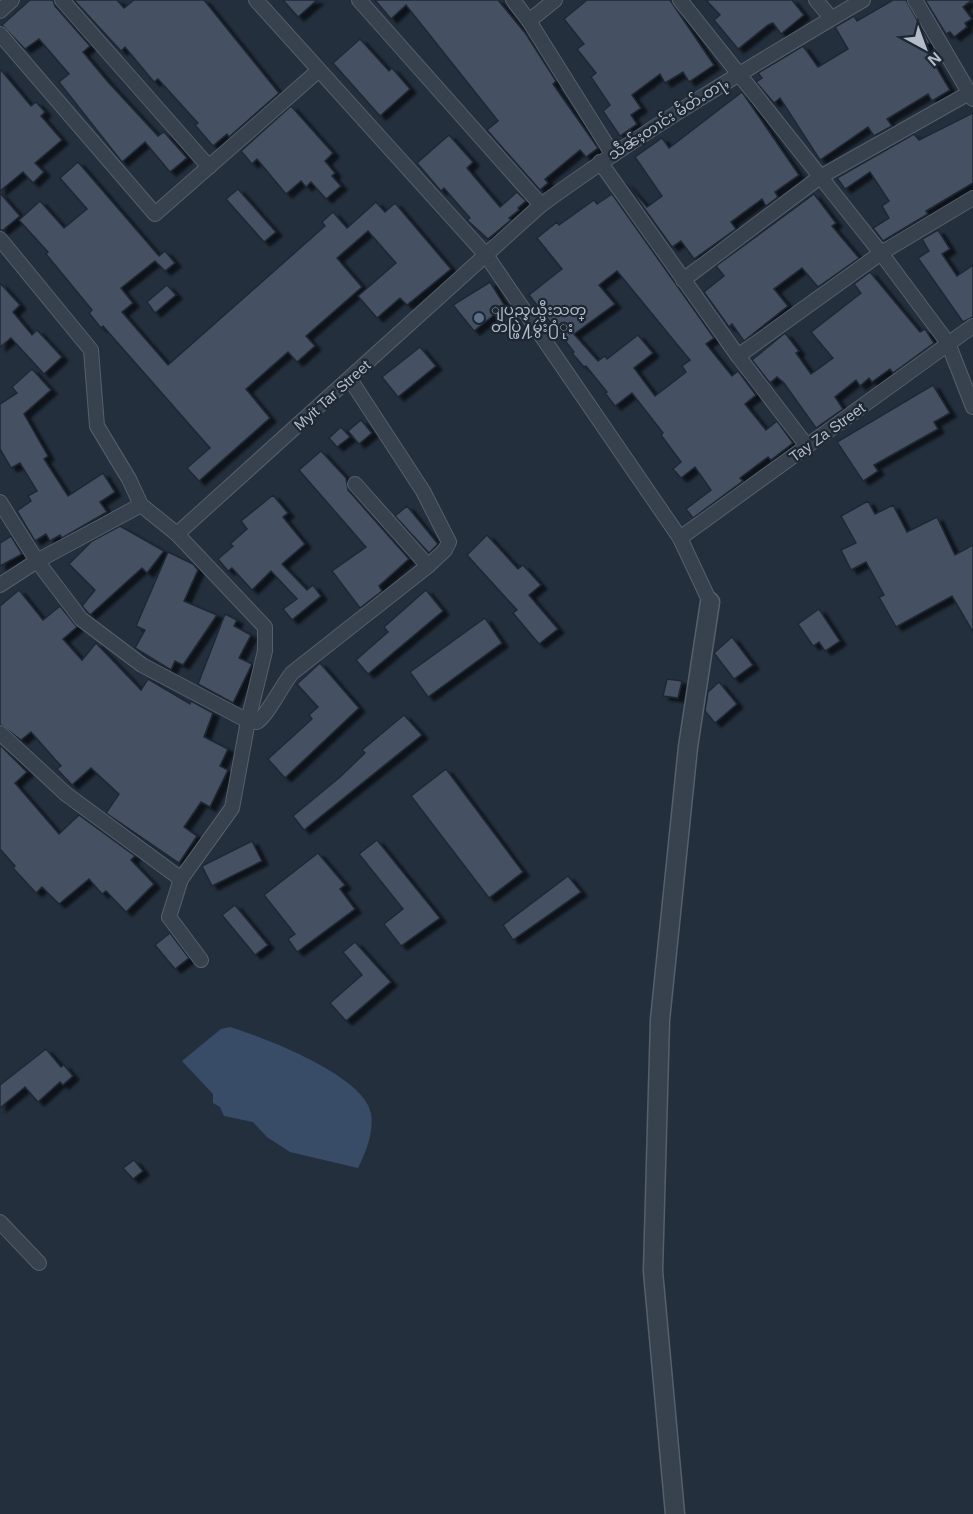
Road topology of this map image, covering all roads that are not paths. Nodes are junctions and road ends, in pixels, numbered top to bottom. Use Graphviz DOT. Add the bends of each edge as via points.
graph roads {
  1 [pos="12,0"];
  2 [pos="62,0"];
  3 [pos="256,0"];
  4 [pos="359,0"];
  5 [pos="513,0"];
  6 [pos="555,0"];
  7 [pos="680,0"];
  8 [pos="816,0"];
  9 [pos="863,0"];
  10 [pos="915,0"];
  11 [pos="0,11"];
  12 [pos="831,18"];
  13 [pos="529,21"];
  14 [pos="0,34"];
  15 [pos="319,70"];
  16 [pos="740,72"];
  17 [pos="971,96"];
  18 [pos="613,155"];
  19 [pos="600,162"];
  20 [pos="209,167"];
  21 [pos="820,177"];
  22 [pos="973,198"];
  23 [pos="541,205"];
  24 [pos="0,239"];
  25 [pos="881,253"];
  26 [pos="486,255"];
  27 [pos="683,280"];
  28 [pos="973,326"];
  29 [pos="948,343"];
  30 [pos="738,356"];
  31 [pos="350,379"];
  32 [pos="973,407"];
  33 [pos="807,446"];
  34 [pos="355,484"];
  35 [pos="0,502"];
  36 [pos="141,505"];
  37 [pos="177,534"];
  38 [pos="680,538"];
  39 [pos="37,561"];
  40 [pos="428,566"];
  41 [pos="0,585"];
  42 [pos="710,602"];
  43 [pos="248,721"];
  44 [pos="0,733"];
  45 [pos="181,879"];
  46 [pos="201,960"];
  47 [pos="0,1221"];
  48 [pos="39,1263"];
  49 [pos="675,1514"];
  1 -- 11 [label="street"];
  2 -- 20 [label="street"];
  3 -- 15 [label="street"];
  4 -- 23 [label="street"];
  5 -- 13 [label="street"];
  6 -- 13 [label="street"];
  7 -- 16 [label="street"];
  8 -- 12 [label="street"];
  9 -- 12 [label="street, သဵၼ်ႈတၢင်း မႅတ်ႉတႃႇ"];
  10 -- 17 [label="street"];
  12 -- 16 [label="street, သဵၼ်ႈတၢင်း မႅတ်ႉတႃႇ"];
  13 -- 18 [label="street"];
  14 -- 20 [label="street" via="155,214"];
  15 -- 20 [label="street"];
  15 -- 26 [label="street"];
  16 -- 18 [label="street, သဵၼ်ႈတၢင်း မႅတ်ႉတႃႇ"];
  16 -- 21 [label="street"];
  17 -- 21 [label="street"];
  18 -- 19 [label="street, သဵၼ်ႈတၢင်း မႅတ်ႉတႃႇ"];
  19 -- 23 [label="street, သဵၼ်ႈတၢင်း မႅတ်ႉတႃႇ"];
  19 -- 27 [label="street"];
  21 -- 25 [label="street"];
  21 -- 27 [label="street"];
  22 -- 25 [label="street"];
  23 -- 26 [label="street, သဵၼ်ႈတၢင်း မႅတ်ႉတႃႇ"];
  24 -- 36 [label="street" via="91,350 97,426"];
  25 -- 29 [label="street"];
  25 -- 30 [label="street"];
  26 -- 31 [label="street, Myit Tar Street"];
  26 -- 38 [label="street"];
  27 -- 30 [label="street"];
  28 -- 29 [label="street, Tay Za Street"];
  29 -- 32 [label="street"];
  29 -- 33 [label="street, Tay Za Street"];
  30 -- 33 [label="street"];
  31 -- 37 [label="street, Myit Tar Street"];
  31 -- 40 [label="street" via="394,445 449,542"];
  33 -- 38 [label="street, Tay Za Street"];
  34 -- 40 [label="street"];
  35 -- 39 [label="street"];
  36 -- 37 [label="street"];
  36 -- 39 [label="street"];
  37 -- 43 [label="street" via="265,627 265,651"];
  38 -- 42 [label="street"];
  39 -- 41 [label="street"];
  39 -- 43 [label="street" via="81,619 124,652"];
  40 -- 43 [label="street" via="292,673 261,720"];
  42 -- 49 [label="street" via="688,747 660,1020 653,1271"];
  43 -- 45 [label="street" via="232,807"];
  44 -- 45 [label="street" via="66,794"];
  45 -- 46 [label="street" via="169,917"];
  47 -- 48 [label="street"];
}
